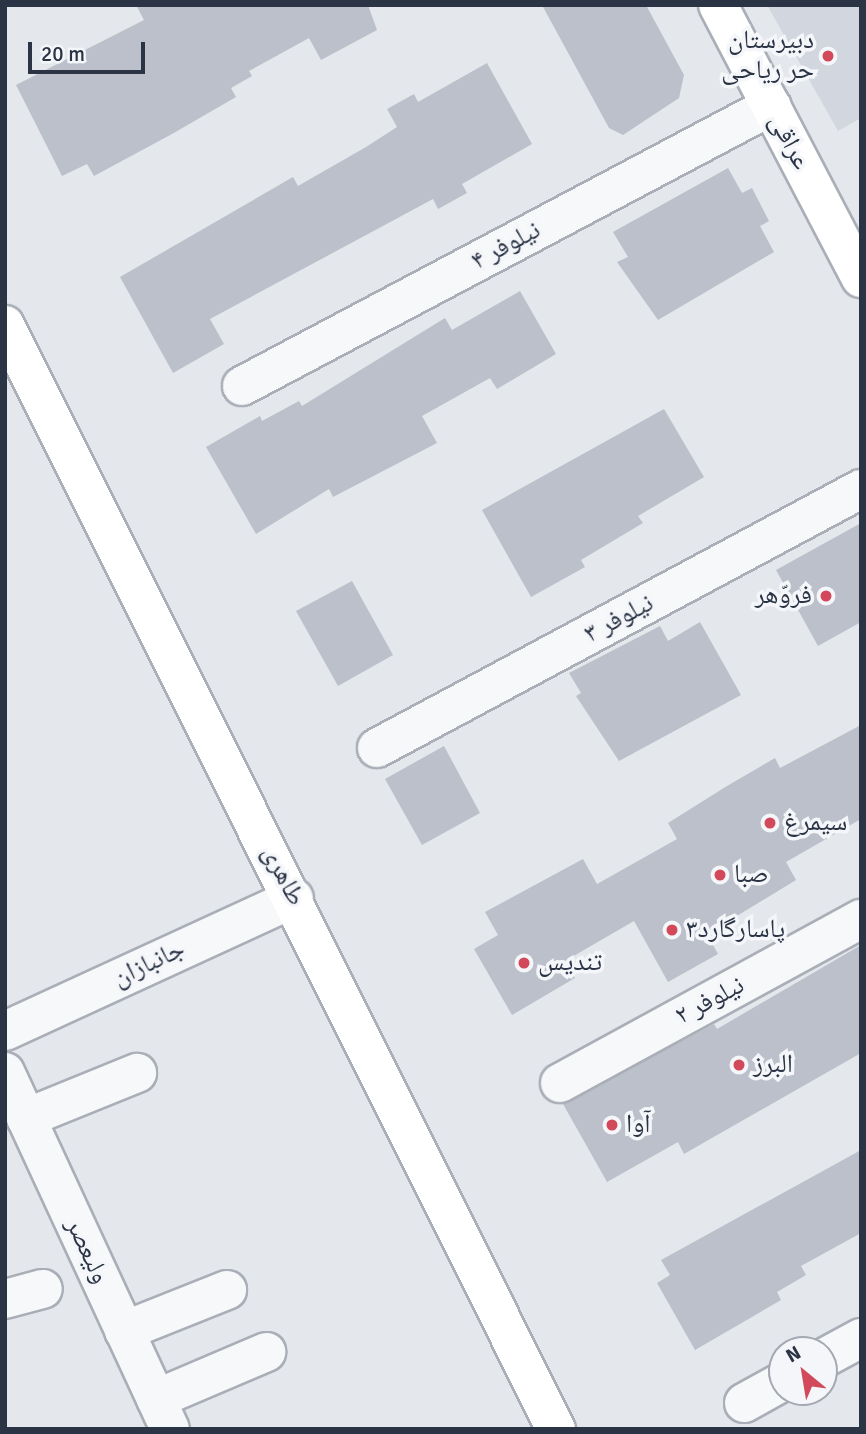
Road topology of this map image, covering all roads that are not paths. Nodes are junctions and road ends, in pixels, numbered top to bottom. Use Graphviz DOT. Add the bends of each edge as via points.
graph roads {
  1 [pos="718,5"];
  2 [pos="771,106"];
  3 [pos="861,278"];
  4 [pos="5,325"];
  5 [pos="242,386"];
  6 [pos="861,489"];
  7 [pos="377,748"];
  8 [pos="294,898"];
  9 [pos="861,919"];
  10 [pos="5,1031"];
  11 [pos="5,1072"];
  12 [pos="137,1073"];
  13 [pos="560,1083"];
  14 [pos="26,1118"];
  15 [pos="43,1289"];
  16 [pos="227,1290"];
  17 [pos="5,1300"];
  18 [pos="124,1331"];
  19 [pos="861,1338"];
  20 [pos="838,1350"];
  21 [pos="266,1352"];
  22 [pos="768,1390"];
  23 [pos="744,1403"];
  24 [pos="163,1414"];
  25 [pos="556,1429"];
  1 -- 2 [label="street, عراقی"];
  2 -- 3 [label="street, عراقی"];
  2 -- 5 [label="street, نیلوفر ۴"];
  4 -- 8 [label="street, طاهری"];
  6 -- 7 [label="street, نیلوفر ۳"];
  8 -- 10 [label="street, جانبازان"];
  8 -- 25 [label="street, طاهری"];
  9 -- 13 [label="street, نیلوفر ۲"];
  11 -- 14 [label="street, ولیعصر"];
  12 -- 14 [label="street"];
  14 -- 18 [label="street, ولیعصر"];
  15 -- 17 [label="street"];
  16 -- 18 [label="street"];
  18 -- 24 [label="street, ولیعصر"];
  19 -- 20 [label="street"];
  21 -- 24 [label="street"];
  22 -- 23 [label="street"];
}
